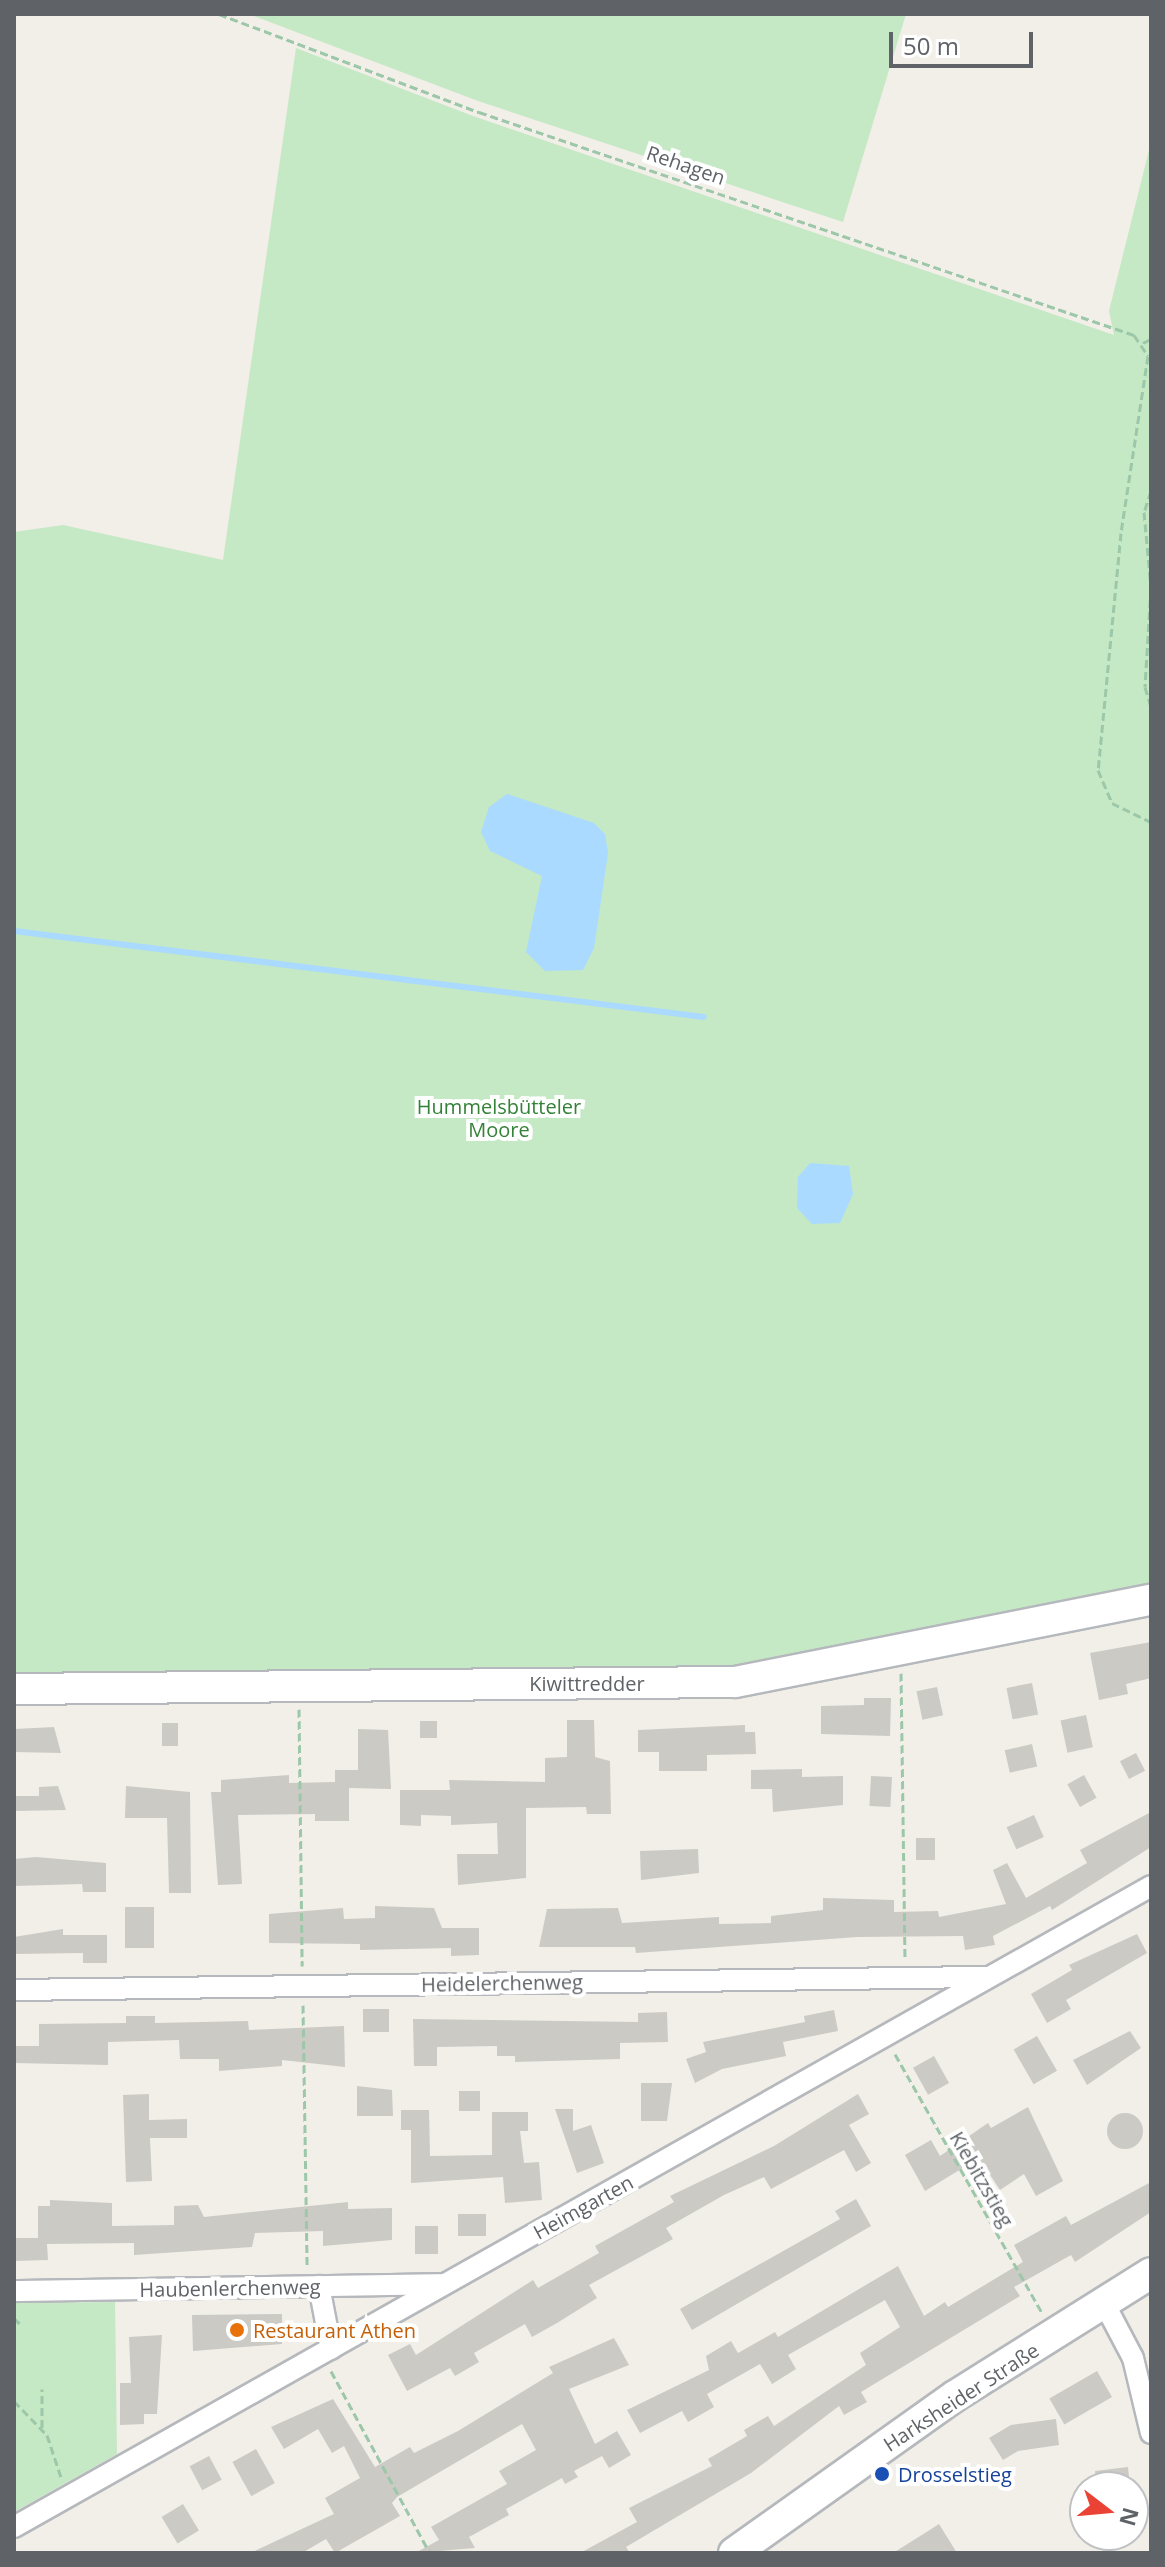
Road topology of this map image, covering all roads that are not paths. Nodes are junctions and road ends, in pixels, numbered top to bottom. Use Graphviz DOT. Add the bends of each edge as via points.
graph roads {
  1 [pos="1151,1600"];
  2 [pos="14,1689"];
  3 [pos="1151,1886"];
  4 [pos="990,1977"];
  5 [pos="14,1990"];
  6 [pos="1151,2273"];
  7 [pos="446,2284"];
  8 [pos="319,2286"];
  9 [pos="14,2291"];
  10 [pos="1104,2303"];
  11 [pos="326,2351"];
  12 [pos="1151,2433"];
  13 [pos="14,2527"];
  14 [pos="745,2550"];
  1 -- 2 [label="street, Kiwittredder" via="901,1654 735,1682"];
  3 -- 4 [label="street, Heimgarten"];
  4 -- 5 [label="street, Heidelerchenweg"];
  4 -- 7 [label="street, Heimgarten"];
  6 -- 10 [label="street, Harksheider Straße"];
  7 -- 8 [label="street, Haubenlerchenweg"];
  7 -- 11 [label="street, Heimgarten"];
  8 -- 9 [label="street, Haubenlerchenweg"];
  8 -- 11 [label="street"];
  10 -- 12 [label="street" via="1133,2358"];
  10 -- 14 [label="street, Harksheider Straße" via="955,2396"];
  11 -- 13 [label="street, Heimgarten"];
}
